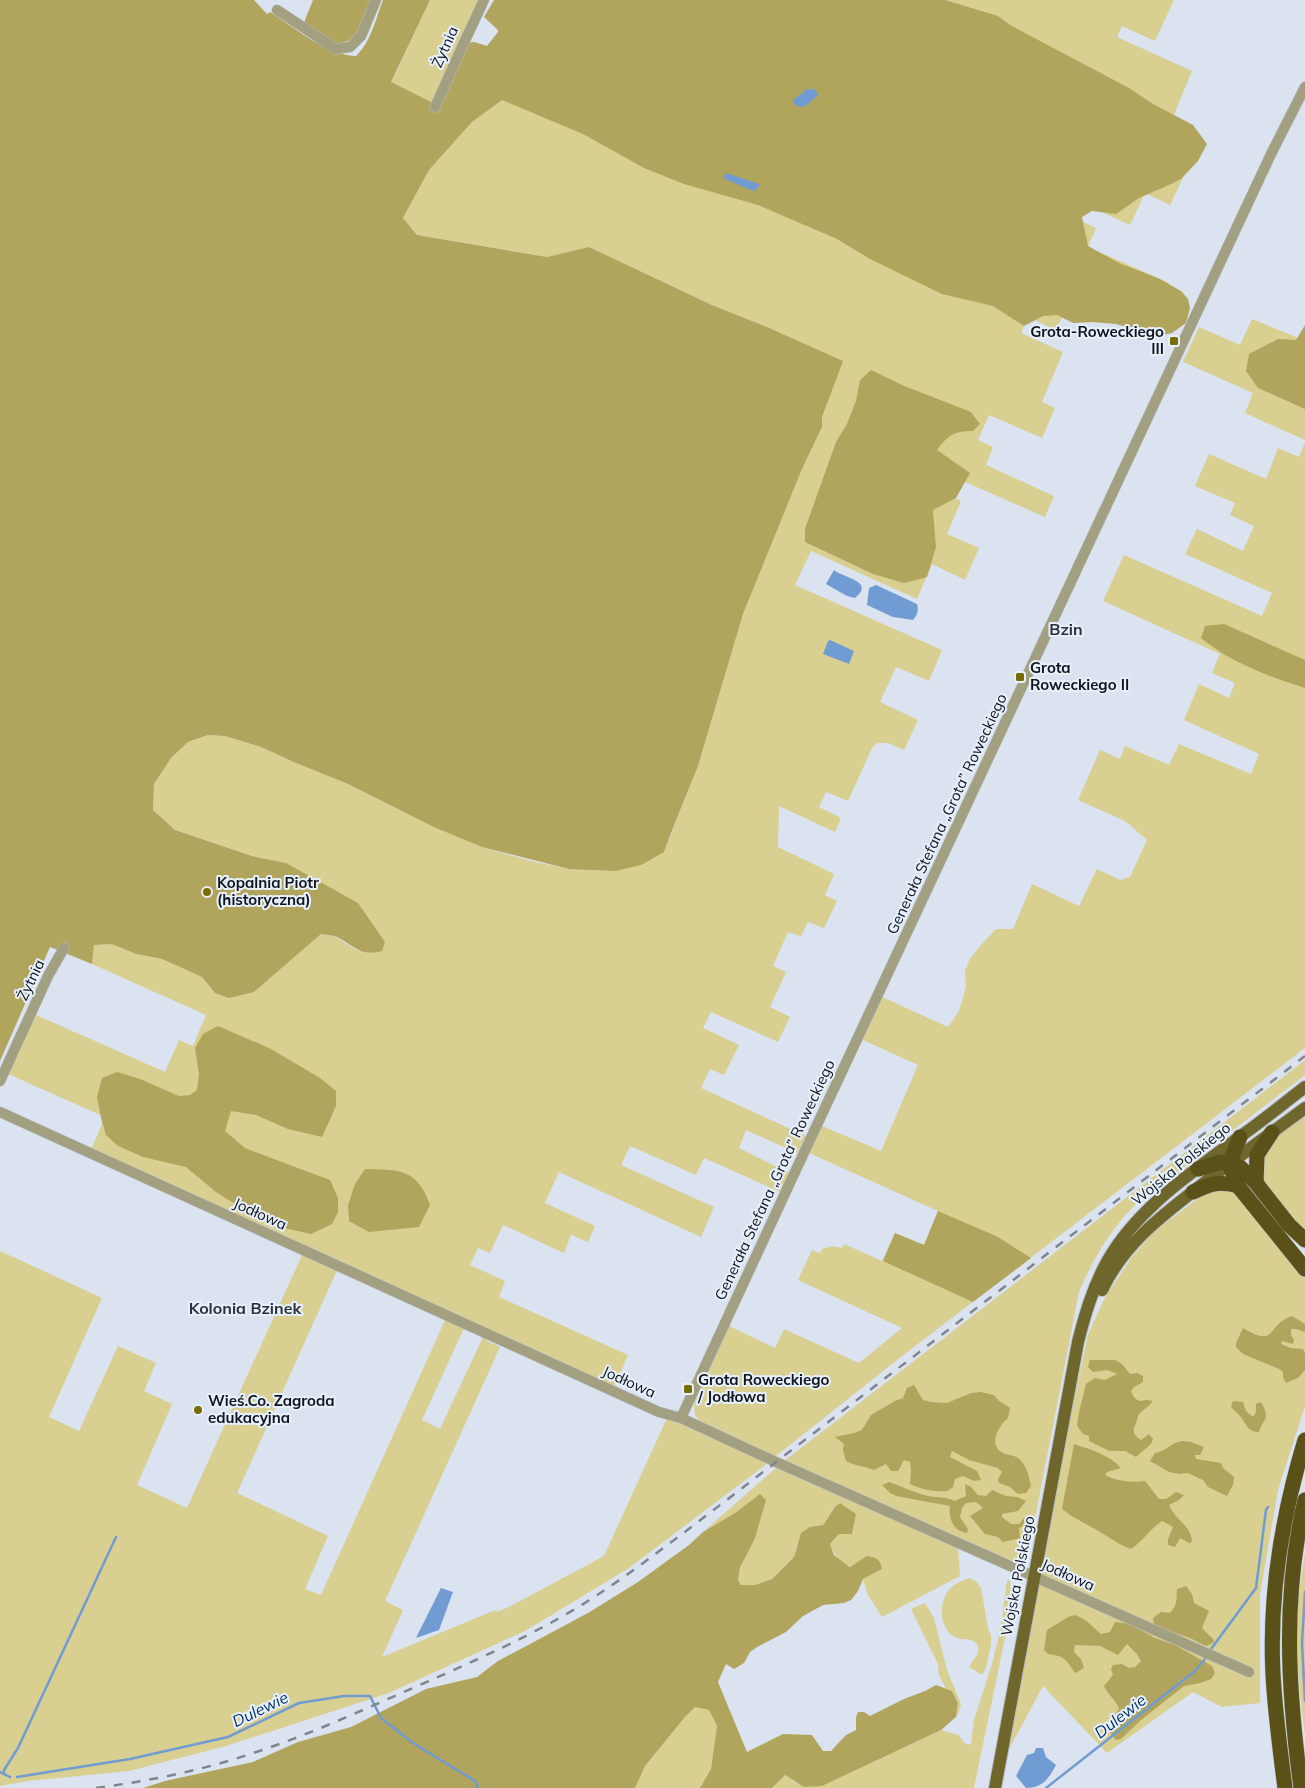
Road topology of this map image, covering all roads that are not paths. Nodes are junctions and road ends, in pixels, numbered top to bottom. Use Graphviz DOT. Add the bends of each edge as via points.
graph roads {
  1 [pos="376,0"];
  2 [pos="484,0"];
  3 [pos="277,10"];
  4 [pos="1305,87"];
  5 [pos="436,107"];
  6 [pos="64,948"];
  7 [pos="0,1081"];
  8 [pos="1305,1087"];
  9 [pos="1305,1108"];
  10 [pos="0,1112"];
  11 [pos="1272,1132"];
  12 [pos="1240,1137"];
  13 [pos="1229,1164"];
  14 [pos="1198,1169"];
  15 [pos="1256,1183"];
  16 [pos="1238,1186"];
  17 [pos="1193,1192"];
  18 [pos="1305,1240"];
  19 [pos="1305,1269"];
  20 [pos="1074,1370"];
  21 [pos="682,1418"];
  22 [pos="1305,1440"];
  23 [pos="1305,1500"];
  24 [pos="1035,1577"];
  25 [pos="1249,1672"];
  26 [pos="995,1788"];
  27 [pos="1285,1788"];
  28 [pos="1301,1788"];
  1 -- 3 [label="street" via="360,36 350,47 336,49"];
  2 -- 5 [label="street, Żytnia"];
  4 -- 21 [label="street, Generała Stefana „Grota” Roweckiego" via="814,1130"];
  6 -- 7 [label="street, Żytnia"];
  8 -- 12 [label="main road, Wojska Polskiego"];
  9 -- 11 [label="main road, Wojska Polskiego"];
  10 -- 21 [label="street, Jodłowa" via="659,1412"];
  11 -- 13 [label="main road, Wojska Polskiego"];
  11 -- 15 [label="highway" via="1257,1155"];
  12 -- 13 [label="highway"];
  12 -- 14 [label="main road, Wojska Polskiego"];
  13 -- 14 [label="highway" via="1216,1162"];
  13 -- 15 [label="highway" via="1240,1167"];
  13 -- 16 [label="highway"];
  13 -- 17 [label="main road, Wojska Polskiego"];
  14 -- 20 [label="main road, Wojska Polskiego" via="1140,1218 1108,1260 1084,1314"];
  15 -- 18 [label="highway" via="1288,1226"];
  16 -- 17 [label="highway" via="1223,1182"];
  16 -- 19 [label="highway"];
  17 -- 20 [label="main road, Wojska Polskiego" via="1146,1229 1112,1272 1092,1314"];
  20 -- 24 [label="main road, Wojska Polskiego"];
  21 -- 24 [label="street, Jodłowa"];
  22 -- 27 [label="highway" via="1282,1533 1273,1616 1274,1692"];
  23 -- 28 [label="highway" via="1294,1562 1288,1644"];
  24 -- 25 [label="street, Jodłowa"];
  24 -- 26 [label="main road, Wojska Polskiego"];
}
